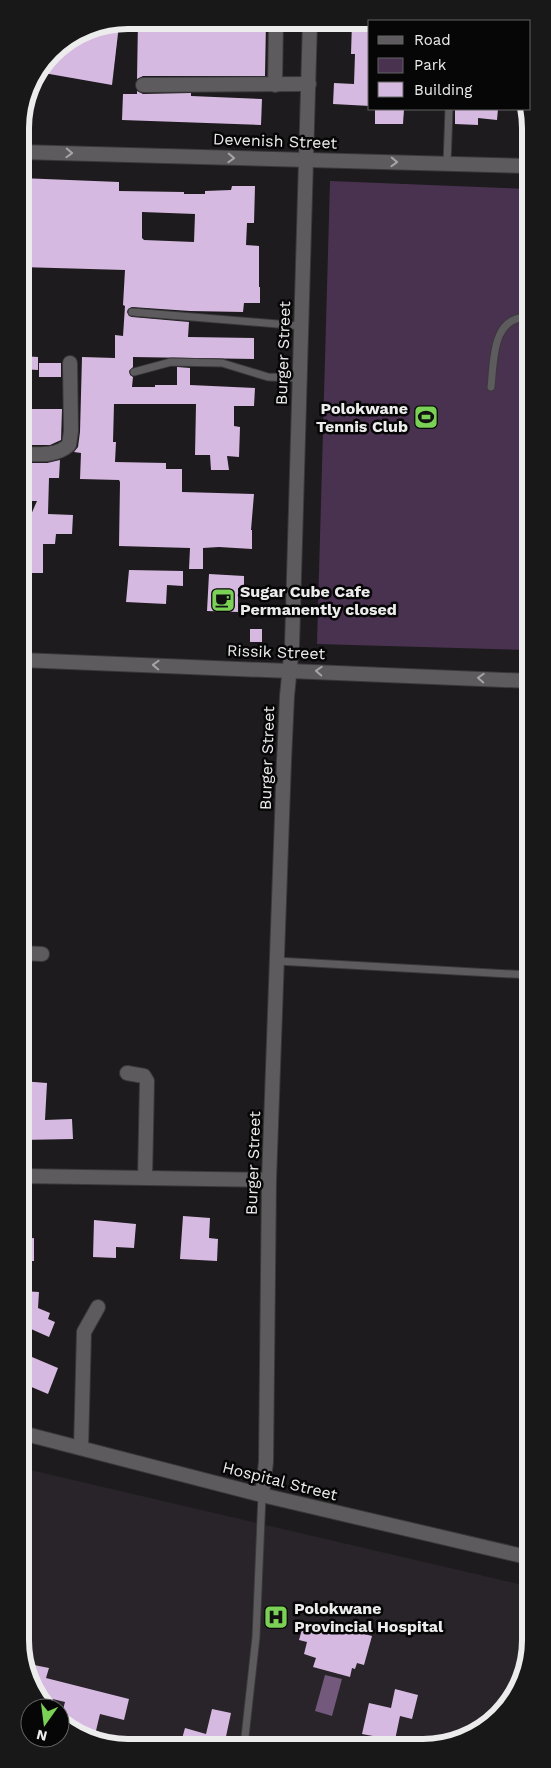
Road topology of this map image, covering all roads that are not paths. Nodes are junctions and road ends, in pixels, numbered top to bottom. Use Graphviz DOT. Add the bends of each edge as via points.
graph roads {
  1 [pos="276,29"];
  2 [pos="310,29"];
  3 [pos="275,84"];
  4 [pos="309,84"];
  5 [pos="143,85"];
  6 [pos="449,110"];
  7 [pos="29,152"];
  8 [pos="306,160"];
  9 [pos="447,164"];
  10 [pos="522,166"];
  11 [pos="132,312"];
  12 [pos="522,317"];
  13 [pos="301,326"];
  14 [pos="70,363"];
  15 [pos="134,372"];
  16 [pos="299,378"];
  17 [pos="491,387"];
  18 [pos="29,454"];
  19 [pos="29,660"];
  20 [pos="289,670"];
  21 [pos="522,680"];
  22 [pos="29,953"];
  23 [pos="42,954"];
  24 [pos="277,961"];
  25 [pos="522,975"];
  26 [pos="127,1073"];
  27 [pos="29,1176"];
  28 [pos="145,1178"];
  29 [pos="269,1180"];
  30 [pos="98,1307"];
  31 [pos="29,1435"];
  32 [pos="81,1448"];
  33 [pos="262,1495"];
  34 [pos="522,1556"];
  35 [pos="245,1739"];
  1 -- 3 [label="street"];
  2 -- 4 [label="street, Burger Street"];
  3 -- 4 [label="street"];
  3 -- 5 [label="street"];
  4 -- 8 [label="street, Burger Street"];
  6 -- 9 [label="lane"];
  7 -- 8 [label="street, Devenish Street, one-way"];
  8 -- 9 [label="street, Devenish Street, one-way"];
  8 -- 13 [label="street, Burger Street"];
  9 -- 10 [label="street, Devenish Street"];
  11 -- 13 [label="lane"];
  12 -- 17 [label="lane" via="512,319 503,328 495,348"];
  13 -- 16 [label="street, Burger Street"];
  14 -- 18 [label="street" via="69,445 53,454"];
  15 -- 16 [label="lane" via="171,362 222,363 268,377"];
  16 -- 20 [label="street, Burger Street"];
  20 -- 19 [label="street, Rissik Street, one-way"];
  21 -- 20 [label="street, Rissik Street, one-way"];
  20 -- 24 [label="street, Burger Street"];
  22 -- 23 [label="street"];
  24 -- 25 [label="lane"];
  24 -- 29 [label="street, Burger Street"];
  26 -- 28 [label="street" via="144,1076 147,1081"];
  27 -- 28 [label="street"];
  28 -- 29 [label="street"];
  29 -- 33 [label="street, Burger Street" via="266,1462"];
  30 -- 32 [label="street" via="84,1332"];
  31 -- 32 [label="street, Hospital Street"];
  32 -- 33 [label="street, Hospital Street"];
  33 -- 34 [label="street, Hospital Street"];
  33 -- 35 [label="lane" via="256,1637"];
}
